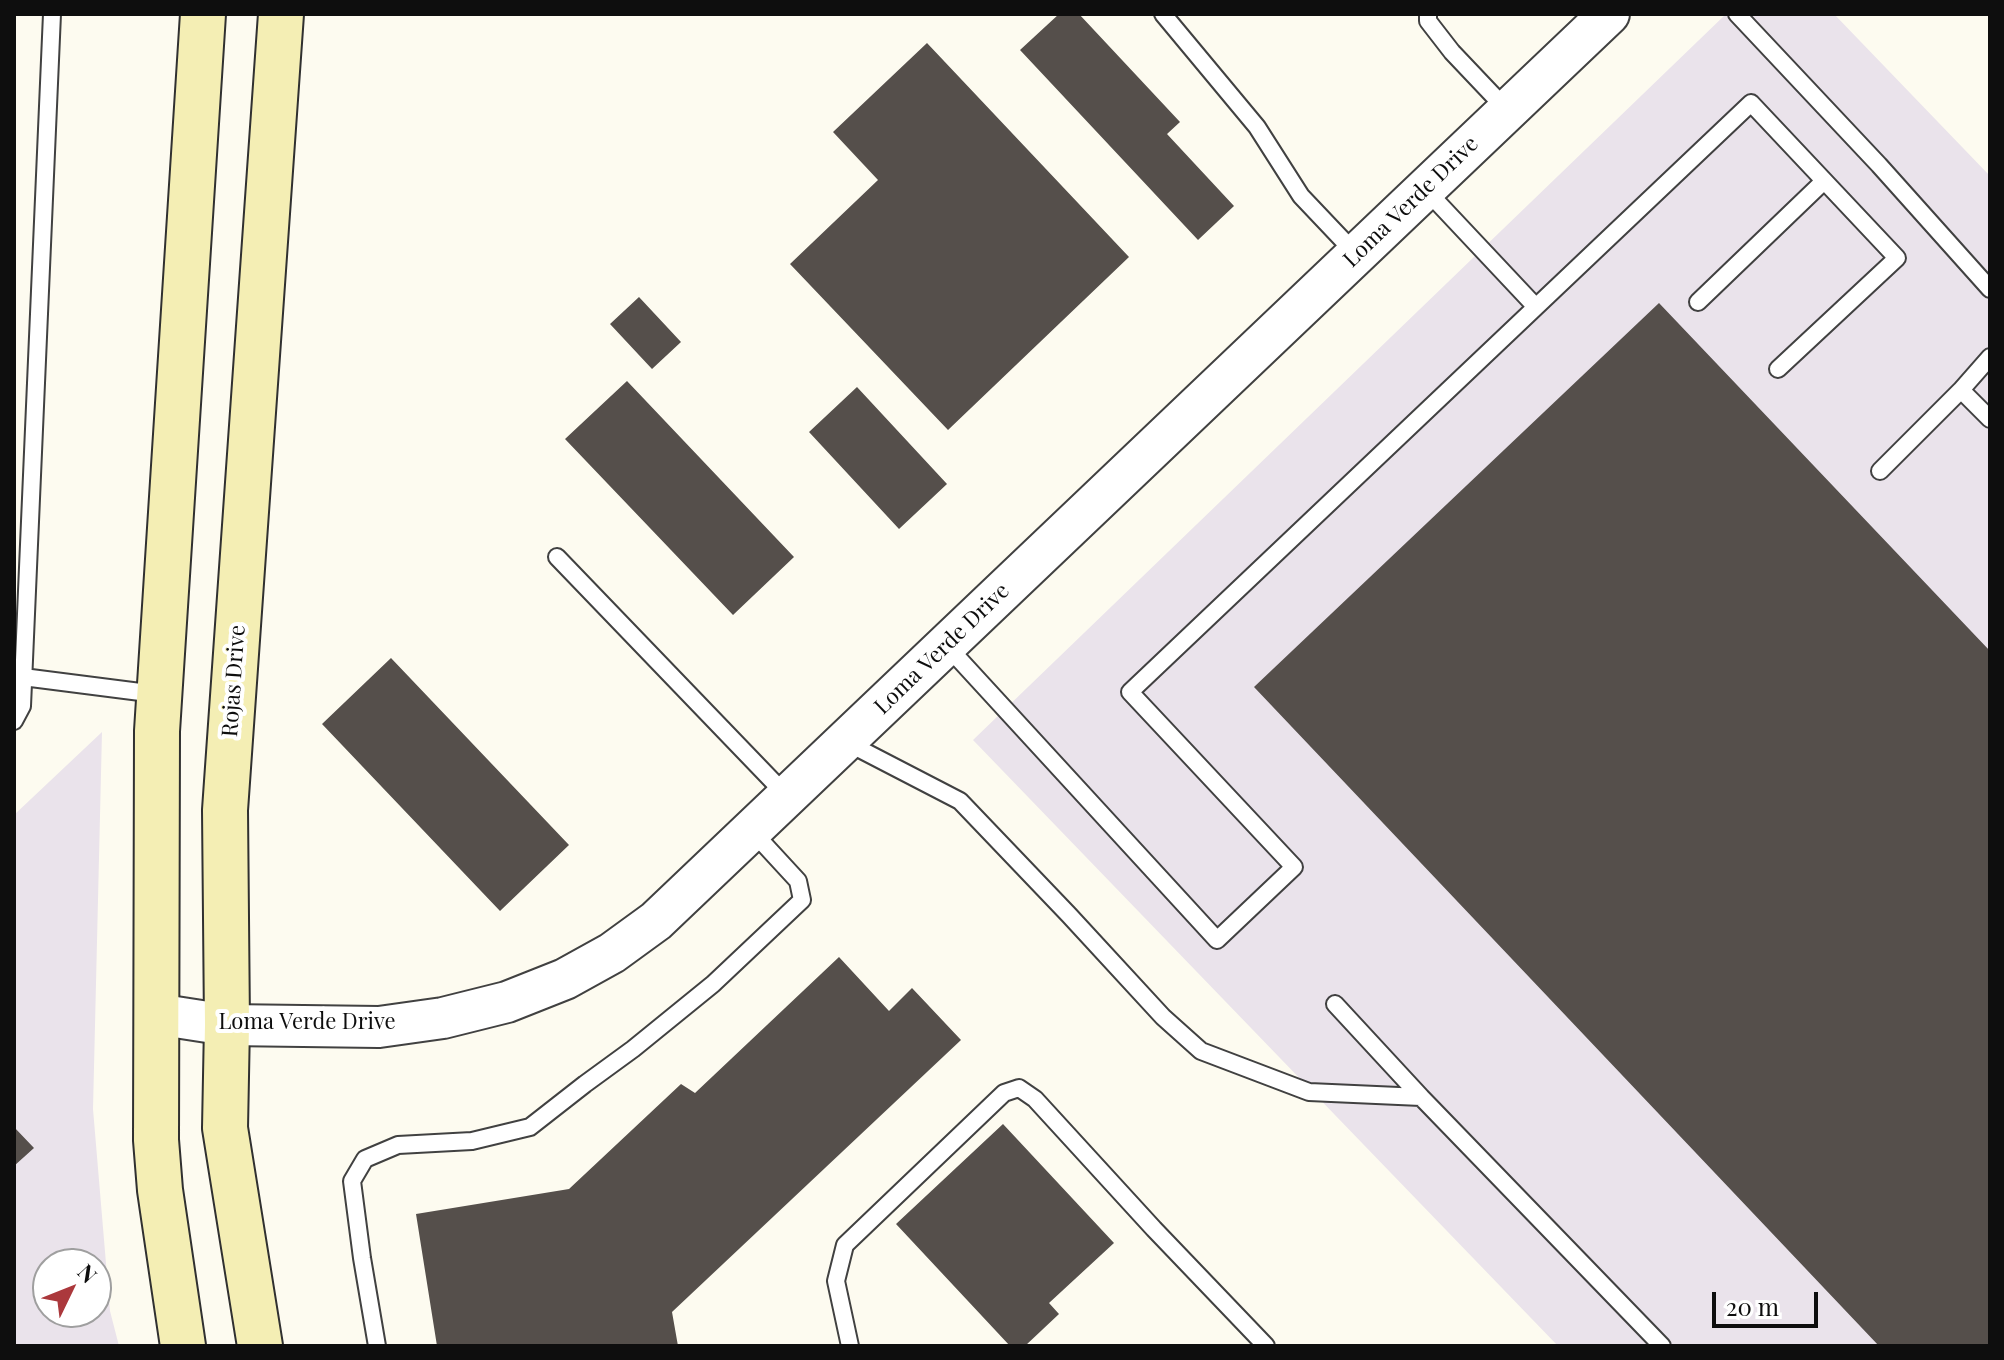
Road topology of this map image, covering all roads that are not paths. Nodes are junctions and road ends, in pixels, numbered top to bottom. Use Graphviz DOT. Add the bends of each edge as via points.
graph roads {
  1 [pos="52,14"];
  2 [pos="203,14"];
  3 [pos="281,14"];
  4 [pos="1163,14"];
  5 [pos="1428,14"];
  6 [pos="1737,14"];
  7 [pos="1593,19"];
  8 [pos="1507,111"];
  9 [pos="1824,181"];
  10 [pos="1425,189"];
  11 [pos="1356,254"];
  12 [pos="1990,289"];
  13 [pos="1698,302"];
  14 [pos="1536,307"];
  15 [pos="1990,357"];
  16 [pos="1778,369"];
  17 [pos="1961,390"];
  18 [pos="1990,419"];
  19 [pos="1880,471"];
  20 [pos="557,557"];
  21 [pos="946,645"];
  22 [pos="23,677"];
  23 [pos="159,694"];
  24 [pos="14,721"];
  25 [pos="845,742"];
  26 [pos="787,796"];
  27 [pos="751,830"];
  28 [pos="1335,1004"];
  29 [pos="156,1014"];
  30 [pos="227,1025"];
  31 [pos="1421,1097"];
  32 [pos="183,1346"];
  33 [pos="260,1346"];
  34 [pos="377,1346"];
  35 [pos="850,1346"];
  36 [pos="1266,1346"];
  37 [pos="1662,1346"];
  1 -- 22 [label="lane"];
  2 -- 23 [label="main road"];
  3 -- 30 [label="main road, Rojas Drive" via="225,810"];
  4 -- 11 [label="lane" via="1257,127 1301,196"];
  5 -- 8 [label="lane" via="1452,52"];
  6 -- 12 [label="lane"];
  7 -- 8 [label="street, Loma Verde Drive"];
  8 -- 10 [label="street, Loma Verde Drive"];
  9 -- 13 [label="lane"];
  9 -- 14 [label="lane" via="1751,103"];
  9 -- 16 [label="lane" via="1897,258"];
  10 -- 11 [label="street, Loma Verde Drive"];
  10 -- 14 [label="lane"];
  11 -- 21 [label="street, Loma Verde Drive"];
  14 -- 21 [label="lane" via="1130,692 1294,867 1217,940"];
  15 -- 17 [label="lane"];
  17 -- 18 [label="lane"];
  17 -- 19 [label="lane"];
  20 -- 26 [label="lane"];
  21 -- 25 [label="street, Loma Verde Drive"];
  22 -- 23 [label="lane"];
  22 -- 24 [label="lane" via="22,706"];
  23 -- 29 [label="main road"];
  25 -- 26 [label="street, Loma Verde Drive"];
  25 -- 31 [label="lane" via="960,801 1201,1051 1309,1092"];
  26 -- 27 [label="street, Loma Verde Drive"];
  27 -- 30 [label="street, Loma Verde Drive" via="656,921 612,953 507,1002 379,1027"];
  27 -- 34 [label="lane" via="798,881 802,900 713,984 530,1127 472,1141 398,1145 365,1159 352,1181"];
  28 -- 31 [label="lane"];
  29 -- 30 [label="street, Loma Verde Drive"];
  29 -- 32 [label="main road" via="160,1190"];
  30 -- 33 [label="main road, Rojas Drive" via="225,1128"];
  31 -- 37 [label="lane"];
  35 -- 36 [label="lane" via="836,1281 845,1245 1004,1093 1019,1088"];
}
